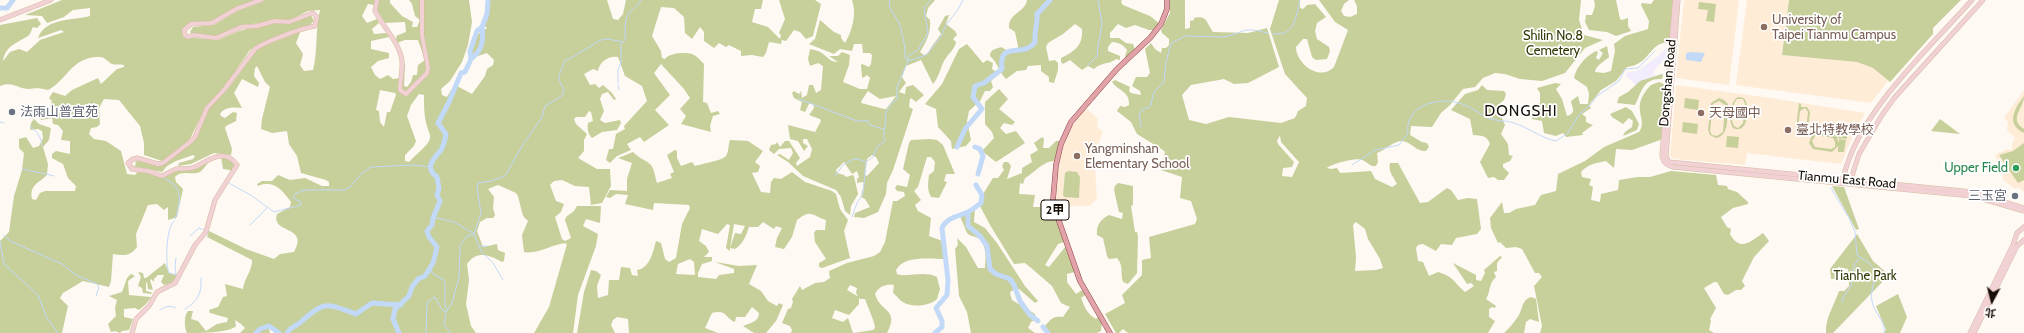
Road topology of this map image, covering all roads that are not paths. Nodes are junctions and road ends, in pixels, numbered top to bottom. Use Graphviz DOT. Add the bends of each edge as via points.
graph roads {
  1 [pos="51,0"];
  2 [pos="262,0"];
  3 [pos="377,0"];
  4 [pos="422,0"];
  5 [pos="1167,0"];
  6 [pos="1675,0"];
  7 [pos="1678,0"];
  8 [pos="1972,0"];
  9 [pos="1983,0"];
  10 [pos="0,20"];
  11 [pos="1668,164"];
  12 [pos="1844,180"];
  13 [pos="1851,181"];
  14 [pos="1847,184"];
  15 [pos="2024,208"];
  16 [pos="2024,211"];
  17 [pos="2024,227"];
  18 [pos="2024,240"];
  19 [pos="132,333"];
  20 [pos="1110,333"];
  21 [pos="1970,333"];
  22 [pos="1974,333"];
  1 -- 10 [label="street"];
  2 -- 19 [label="street" via="236,9 212,23 191,24 184,30 185,34 188,37 194,35 216,38 241,27 275,21 288,22 312,13 316,17 315,26 302,28 256,48 207,108 195,137 168,160 158,164 133,158 128,163 132,169 162,176 177,169 195,167 216,156 227,157 237,165 215,200 208,228 195,245 181,274 171,287 157,292 149,306 136,319"];
  3 -- 4 [label="street" via="375,11 401,56 400,90 406,94 427,73 428,68 422,35"];
  5 -- 20 [label="main road, 2甲" via="1167,9 1161,24 1117,69 1069,126 1056,165 1053,183 1055,209 1080,281"];
  6 -- 11 [label="street, Dongshan Road" via="1662,154 1662,159"];
  7 -- 11 [label="street, Dongshan Road" via="1666,156"];
  8 -- 12 [label="street" via="1878,107 1854,147"];
  9 -- 13 [label="street" via="1884,111 1859,154"];
  11 -- 12 [label="street, Tianmu East Road"];
  11 -- 14 [label="street, Tianmu East Road" via="1673,167"];
  12 -- 13 [label="street, Tianmu East Road"];
  12 -- 14 [label="street"];
  13 -- 14 [label="street"];
  13 -- 15 [label="street, Tianmu East Road" via="1973,192"];
  14 -- 16 [label="street, Tianmu East Road" via="1972,196"];
  17 -- 21 [label="street" via="2017,233 2014,245"];
  18 -- 22 [label="street" via="2017,246"];
}
